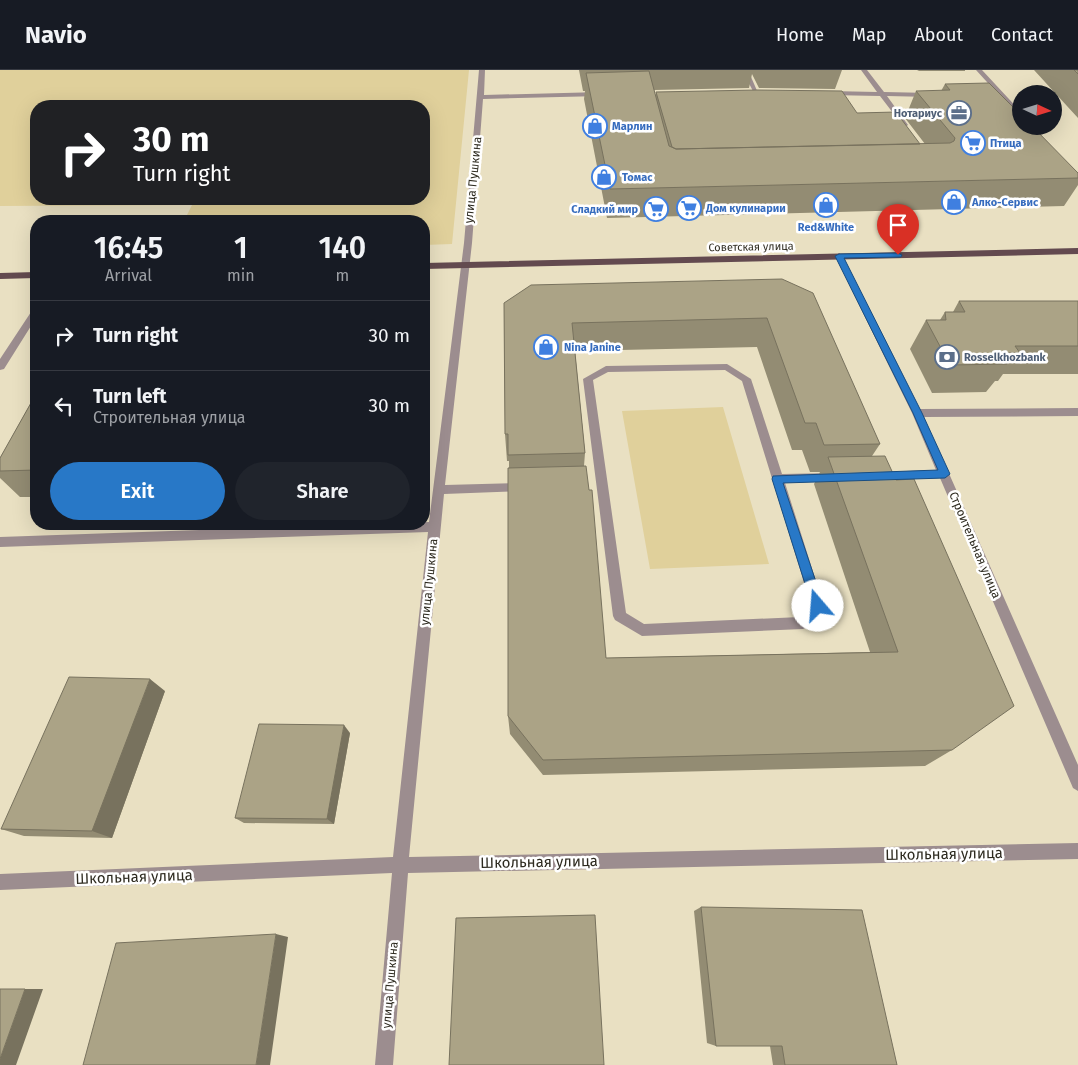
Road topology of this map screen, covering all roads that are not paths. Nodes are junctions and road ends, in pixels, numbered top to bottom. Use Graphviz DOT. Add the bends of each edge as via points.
graph roads {
  1 [pos="482,70"];
  2 [pos="745,70"];
  3 [pos="864,70"];
  4 [pos="979,70"];
  5 [pos="746,92"];
  6 [pos="756,92"];
  7 [pos="766,92"];
  8 [pos="824,93"];
  9 [pos="611,94"];
  10 [pos="881,94"];
  11 [pos="938,96"];
  12 [pos="481,97"];
  13 [pos="994,97"];
  14 [pos="1004,97"];
  15 [pos="1012,106"];
  16 [pos="909,131"];
  17 [pos="1078,251"];
  18 [pos="839,256"];
  19 [pos="464,265"];
  20 [pos="430,266"];
  21 [pos="30,275"];
  22 [pos="0,276"];
  23 [pos="30,320"];
  24 [pos="0,367"];
  25 [pos="1078,412"];
  26 [pos="917,413"];
  27 [pos="945,474"];
  28 [pos="866,476"];
  29 [pos="846,477"];
  30 [pos="777,479"];
  31 [pos="535,487"];
  32 [pos="439,490"];
  33 [pos="430,528"];
  34 [pos="434,528"];
  35 [pos="137,530"];
  36 [pos="234,530"];
  37 [pos="134,537"];
  38 [pos="0,542"];
  39 [pos="1078,783"];
  40 [pos="1078,851"];
  41 [pos="400,865"];
  42 [pos="0,882"];
  43 [pos="384,1065"];
  1 -- 12 [label="street, улица Пушкина"];
  2 -- 6 [label="street"];
  3 -- 10 [label="street"];
  4 -- 14 [label="street"];
  5 -- 6 [label="street"];
  6 -- 7 [label="street"];
  8 -- 10 [label="street"];
  9 -- 12 [label="street"];
  10 -- 11 [label="street"];
  10 -- 16 [label="street"];
  12 -- 19 [label="street, улица Пушкина"];
  13 -- 14 [label="street"];
  14 -- 15 [label="street"];
  17 -- 18 [label="main road, Советская улица"];
  18 -- 19 [label="main road, Советская улица"];
  18 -- 26 [label="street, Строительная улица"];
  19 -- 20 [label="main road, Советская улица"];
  19 -- 32 [label="street, улица Пушкина"];
  21 -- 22 [label="main road"];
  23 -- 24 [label="street"];
  25 -- 26 [label="street"];
  26 -- 27 [label="street, Строительная улица"];
  27 -- 28 [label="street"];
  27 -- 39 [label="street, Строительная улица"];
  29 -- 30 [label="street"];
  30 -- 30 [label="street" via="746,379 727,367 606,369 588,379 597,485 620,616 642,630 803,623 818,606"];
  31 -- 32 [label="street"];
  32 -- 34 [label="street, улица Пушкина"];
  33 -- 34 [label="street"];
  34 -- 41 [label="street, улица Пушкина"];
  35 -- 37 [label="street"];
  36 -- 37 [label="street"];
  37 -- 38 [label="street"];
  40 -- 41 [label="street, Школьная улица"];
  41 -- 42 [label="street, Школьная улица"];
  41 -- 43 [label="street, улица Пушкина"];
}
